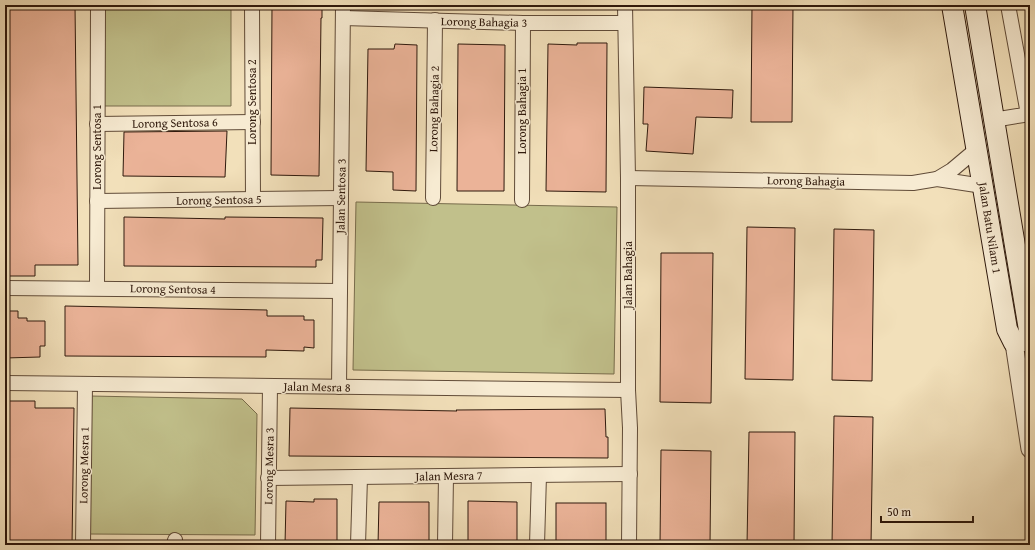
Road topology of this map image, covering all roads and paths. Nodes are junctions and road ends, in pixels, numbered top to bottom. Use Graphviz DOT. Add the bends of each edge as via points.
graph roads {
  1 [pos="98,5"];
  2 [pos="252,5"];
  3 [pos="625,5"];
  4 [pos="952,5"];
  5 [pos="975,5"];
  6 [pos="1008,5"];
  7 [pos="343,12"];
  8 [pos="435,20"];
  9 [pos="523,23"];
  10 [pos="625,23"];
  11 [pos="1029,114"];
  12 [pos="994,120"];
  13 [pos="253,122"];
  14 [pos="97,124"];
  15 [pos="977,149"];
  16 [pos="628,178"];
  17 [pos="936,180"];
  18 [pos="983,186"];
  19 [pos="341,198"];
  20 [pos="433,198"];
  21 [pos="253,199"];
  22 [pos="522,200"];
  23 [pos="97,202"];
  24 [pos="5,288"];
  25 [pos="97,288"];
  26 [pos="340,291"];
  27 [pos="1025,340"];
  28 [pos="5,383"];
  29 [pos="85,384"];
  30 [pos="270,386"];
  31 [pos="339,387"];
  32 [pos="628,390"];
  33 [pos="1030,449"];
  34 [pos="630,474"];
  35 [pos="539,475"];
  36 [pos="446,476"];
  37 [pos="360,477"];
  38 [pos="268,478"];
  39 [pos="83,545"];
  40 [pos="268,545"];
  41 [pos="358,545"];
  42 [pos="445,545"];
  43 [pos="537,545"];
  44 [pos="629,545"];
  1 -- 14 [label="street, Lorong Sentosa 1"];
  2 -- 13 [label="street, Lorong Sentosa 2"];
  3 -- 10 [label="street, Jalan Bahagia"];
  4 -- 15 [label="main road, Jalan Batu Nilam 1"];
  5 -- 12 [label="main road, Jalan Batu Nilam 1"];
  6 -- 11 [label="street"];
  7 -- 8 [label="street, Lorong Bahagia 3"];
  7 -- 19 [label="street, Jalan Sentosa 3"];
  8 -- 9 [label="street, Lorong Bahagia 3"];
  8 -- 20 [label="street, Lorong Bahagia 2"];
  9 -- 10 [label="street, Lorong Bahagia 3"];
  9 -- 22 [label="street, Lorong Bahagia 1"];
  10 -- 16 [label="street, Jalan Bahagia"];
  11 -- 12 [label="street"];
  12 -- 27 [label="main road, Jalan Batu Nilam 1"];
  13 -- 14 [label="street, Lorong Sentosa 6"];
  13 -- 21 [label="street, Lorong Sentosa 2"];
  14 -- 23 [label="street, Lorong Sentosa 1"];
  15 -- 17 [label="street"];
  15 -- 18 [label="main road, Jalan Batu Nilam 1"];
  16 -- 17 [label="street, Lorong Bahagia" via="913,183"];
  16 -- 32 [label="street, Jalan Bahagia"];
  17 -- 18 [label="street, Lorong Bahagia"];
  18 -- 27 [label="main road, Jalan Batu Nilam 1" via="1006,324"];
  19 -- 21 [label="street, Lorong Sentosa 5"];
  19 -- 26 [label="street, Jalan Sentosa 3"];
  21 -- 23 [label="street, Lorong Sentosa 5"];
  23 -- 25 [label="street, Lorong Sentosa 1"];
  24 -- 25 [label="street, Lorong Sentosa 4"];
  25 -- 26 [label="street, Lorong Sentosa 4"];
  26 -- 31 [label="street, Jalan Sentosa 3"];
  27 -- 33 [label="street, Jalan Batu Nilam 1"];
  28 -- 29 [label="street, Jalan Mesra 8"];
  29 -- 30 [label="street, Jalan Mesra 8"];
  29 -- 39 [label="street, Lorong Mesra 1"];
  30 -- 31 [label="street, Jalan Mesra 8"];
  30 -- 38 [label="street, Lorong Mesra 3"];
  31 -- 32 [label="street, Jalan Mesra 8"];
  32 -- 34 [label="street, Jalan Bahagia"];
  34 -- 35 [label="street, Jalan Mesra 7"];
  34 -- 44 [label="street, Jalan Bahagia"];
  35 -- 36 [label="street, Jalan Mesra 7"];
  35 -- 43 [label="street"];
  36 -- 37 [label="street, Jalan Mesra 7"];
  36 -- 42 [label="street"];
  37 -- 38 [label="street, Jalan Mesra 7"];
  37 -- 41 [label="street"];
  38 -- 40 [label="street, Lorong Mesra 3"];
}
